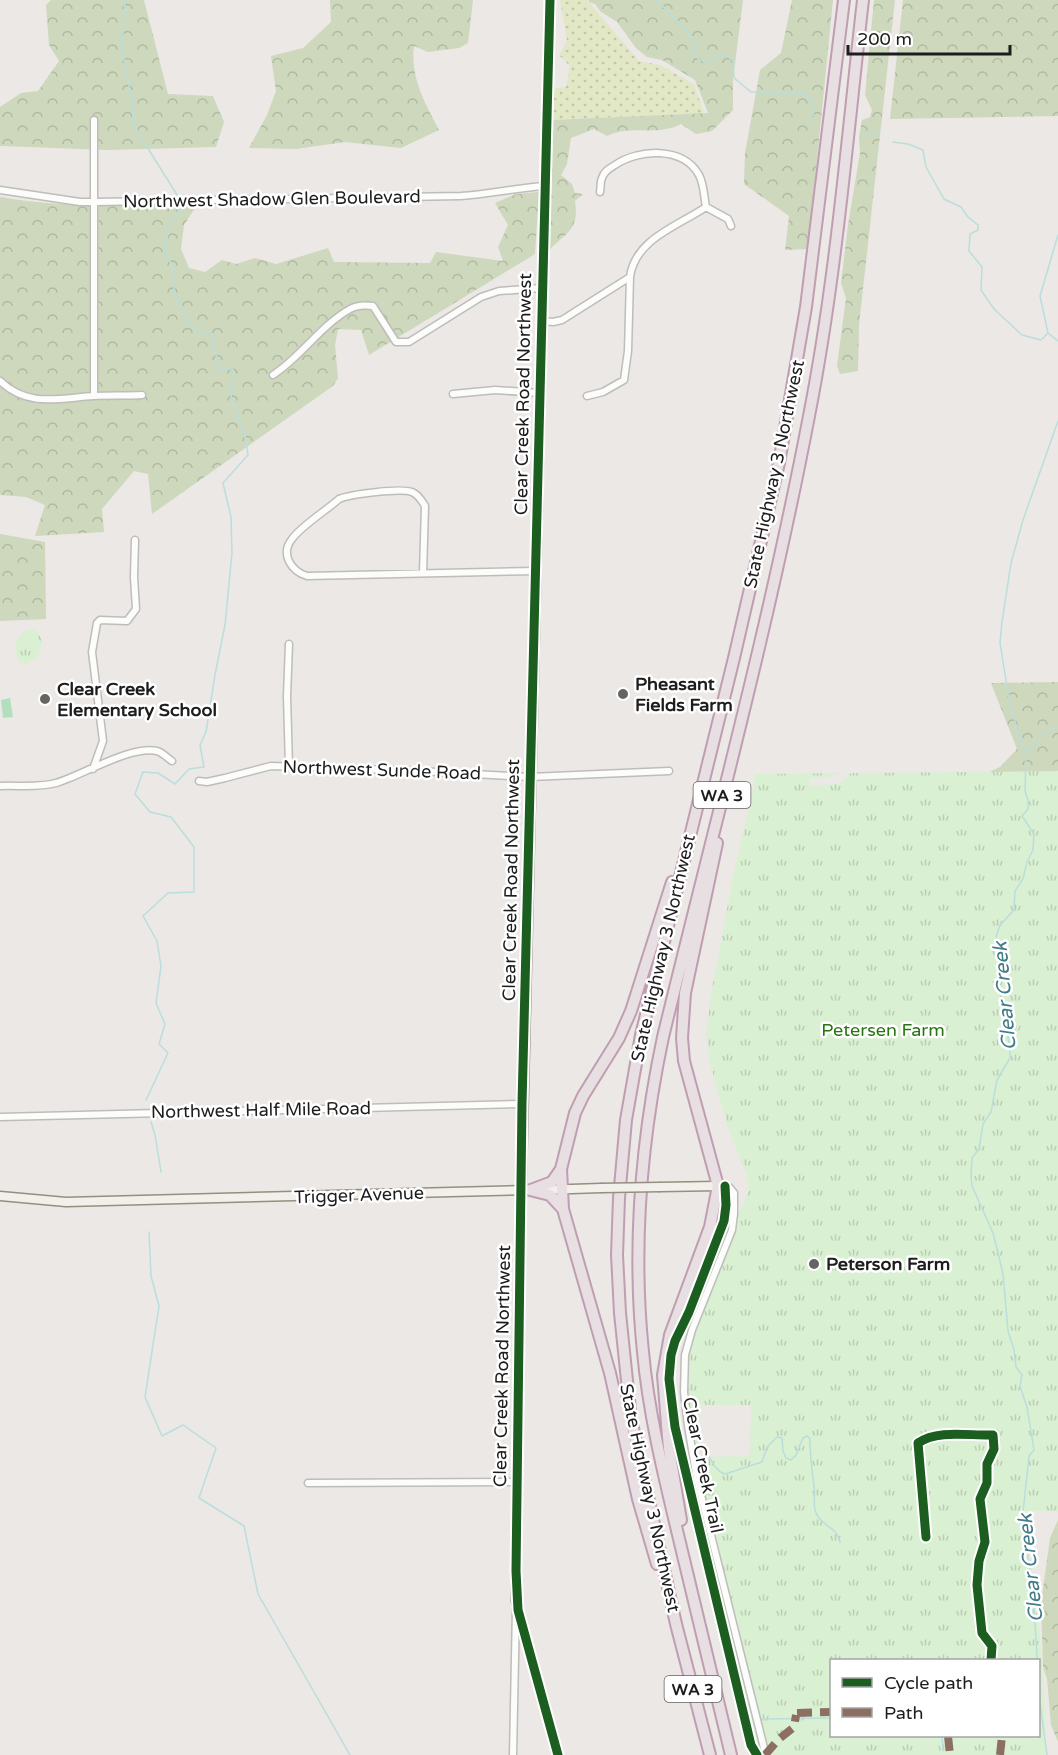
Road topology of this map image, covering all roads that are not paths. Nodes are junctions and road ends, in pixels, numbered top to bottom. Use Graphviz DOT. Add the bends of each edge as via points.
graph roads {
  1 [pos="550,0"];
  2 [pos="843,0"];
  3 [pos="862,0"];
  4 [pos="94,120"];
  5 [pos="545,186"];
  6 [pos="0,190"];
  7 [pos="600,192"];
  8 [pos="95,202"];
  9 [pos="706,207"];
  10 [pos="731,226"];
  11 [pos="630,277"];
  12 [pos="542,288"];
  13 [pos="542,321"];
  14 [pos="273,375"];
  15 [pos="0,381"];
  16 [pos="540,393"];
  17 [pos="453,394"];
  18 [pos="142,395"];
  19 [pos="94,396"];
  20 [pos="587,396"];
  21 [pos="135,540"];
  22 [pos="536,571"];
  23 [pos="423,573"];
  24 [pos="289,644"];
  25 [pos="172,761"];
  26 [pos="289,766"];
  27 [pos="93,769"];
  28 [pos="669,771"];
  29 [pos="530,777"];
  30 [pos="727,778"];
  31 [pos="199,781"];
  32 [pos="0,786"];
  33 [pos="693,822"];
  34 [pos="522,1104"];
  35 [pos="0,1118"];
  36 [pos="561,1169"];
  37 [pos="718,1186"];
  38 [pos="561,1189"];
  39 [pos="530,1190"];
  40 [pos="0,1196"];
  41 [pos="563,1209"];
  42 [pos="517,1482"];
  43 [pos="308,1483"];
  44 [pos="691,1588"];
  45 [pos="516,1601"];
  46 [pos="676,1624"];
  47 [pos="765,1752"];
  48 [pos="513,1755"];
  49 [pos="558,1755"];
  50 [pos="711,1755"];
  51 [pos="731,1755"];
  1 -- 5 [label="main road, Clear Creek Road Northwest"];
  2 -- 33 [label="highway, State Highway 3 Northwest / WA 3" via="807,296 779,464"];
  3 -- 30 [label="highway, State Highway 3 Northwest / WA 3" via="833,260 810,414"];
  4 -- 8 [label="street"];
  5 -- 8 [label="street, Northwest Shadow Glen Boulevard" via="461,196"];
  5 -- 12 [label="main road, Clear Creek Road Northwest"];
  6 -- 8 [label="street, Northwest Shadow Glen Boulevard"];
  7 -- 9 [label="street" via="606,171 624,158 641,153 668,155 695,169"];
  8 -- 19 [label="street"];
  9 -- 10 [label="street" via="728,219"];
  9 -- 11 [label="street" via="642,249"];
  11 -- 13 [label="street" via="562,320"];
  11 -- 20 [label="street" via="624,380"];
  12 -- 13 [label="main road, Clear Creek Road Northwest"];
  12 -- 14 [label="street" via="499,291 481,297 409,342 396,342 373,306 361,305 350,309"];
  13 -- 16 [label="main road, Clear Creek Road Northwest"];
  15 -- 19 [label="street" via="29,398"];
  16 -- 17 [label="street" via="495,390"];
  16 -- 22 [label="main road, Clear Creek Road Northwest"];
  18 -- 19 [label="street"];
  21 -- 27 [label="street" via="136,609 127,621 100,620 94,635 92,652 103,741"];
  22 -- 23 [label="street"];
  22 -- 29 [label="main road, Clear Creek Road Northwest"];
  23 -- 23 [label="street" via="425,506 413,492 348,495 293,537 287,548 292,567 307,576"];
  24 -- 26 [label="street"];
  25 -- 27 [label="street" via="159,751 142,750"];
  26 -- 29 [label="street, Northwest Sunde Road"];
  26 -- 31 [label="street, Northwest Sunde Road"];
  27 -- 32 [label="street" via="53,784"];
  28 -- 29 [label="street, Northwest Sunde Road"];
  29 -- 34 [label="main road, Clear Creek Road Northwest"];
  30 -- 37 [label="highway" via="717,846 685,993 682,1038 684,1061"];
  30 -- 44 [label="highway, State Highway 3 Northwest / WA 3" via="652,1089 639,1200 640,1325 648,1394"];
  33 -- 36 [label="highway" via="631,1011 575,1113"];
  33 -- 46 [label="highway, State Highway 3 Northwest / WA 3" via="635,1065 617,1227 621,1340 630,1410"];
  34 -- 35 [label="street, Northwest Half Mile Road"];
  34 -- 42 [label="main road, Clear Creek Road Northwest, bridge"];
  36 -- 38 [label="highway"];
  36 -- 39 [label="highway" via="549,1184"];
  37 -- 38 [label="main road, Trigger Avenue, bridge"];
  37 -- 44 [label="highway" via="710,1227 670,1335 663,1375 669,1449"];
  37 -- 47 [label="street" via="729,1187 734,1193 732,1230 692,1330 685,1354 684,1392 697,1479"];
  38 -- 39 [label="main road, Trigger Avenue"];
  38 -- 41 [label="highway"];
  39 -- 40 [label="main road, Trigger Avenue" via="76,1202"];
  39 -- 41 [label="highway" via="550,1195"];
  41 -- 46 [label="highway" via="610,1373 650,1541"];
  42 -- 43 [label="street"];
  42 -- 45 [label="main road, Clear Creek Road Northwest"];
  44 -- 51 [label="highway, State Highway 3 Northwest / WA 3"];
  45 -- 48 [label="street"];
  45 -- 49 [label="main road, Clear Creek Road Northwest"];
  46 -- 50 [label="highway, State Highway 3 Northwest / WA 3"];
}
